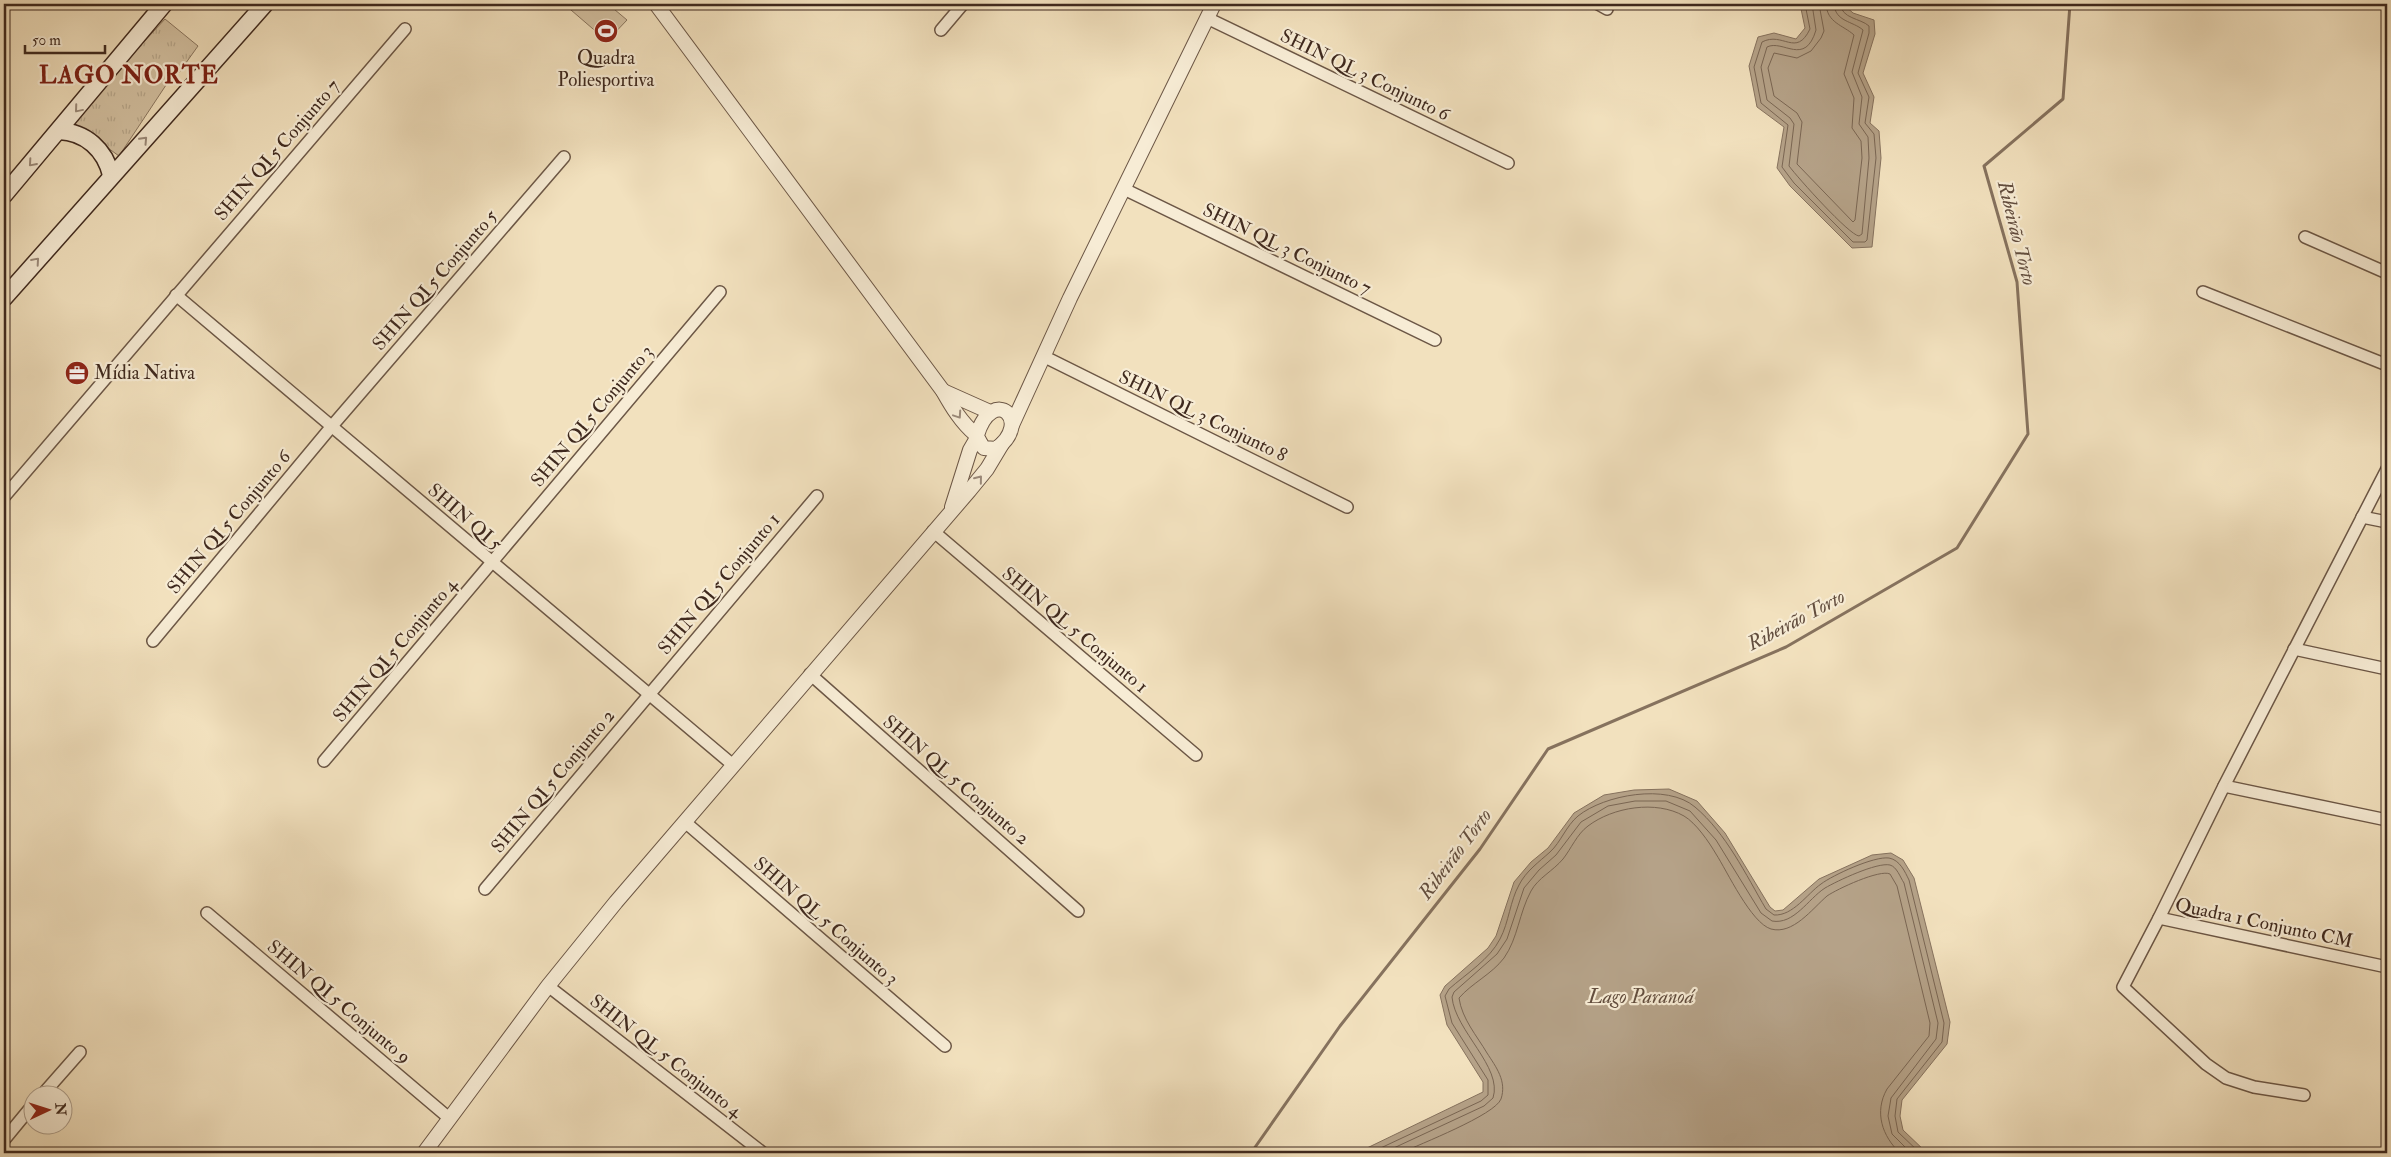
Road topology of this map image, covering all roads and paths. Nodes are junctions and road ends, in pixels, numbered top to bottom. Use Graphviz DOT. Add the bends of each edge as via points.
graph roads {
  1 [pos="164,4"];
  2 [pos="265,4"];
  3 [pos="656,4"];
  4 [pos="963,4"];
  5 [pos="1214,4"];
  6 [pos="1207,18"];
  7 [pos="406,28"];
  8 [pos="941,30"];
  9 [pos="59,131"];
  10 [pos="564,157"];
  11 [pos="1508,163"];
  12 [pos="111,175"];
  13 [pos="1124,189"];
  14 [pos="4,195"];
  15 [pos="2305,237"];
  16 [pos="2387,273"];
  17 [pos="720,292"];
  18 [pos="2203,292"];
  19 [pos="176,295"];
  20 [pos="4,298"];
  21 [pos="1435,340"];
  22 [pos="1044,356"];
  23 [pos="2387,365"];
  24 [pos="1036,371"];
  25 [pos="943,391"];
  26 [pos="1004,409"];
  27 [pos="990,412"];
  28 [pos="1012,425"];
  29 [pos="332,426"];
  30 [pos="977,437"];
  31 [pos="1002,444"];
  32 [pos="2387,469"];
  33 [pos="817,496"];
  34 [pos="4,498"];
  35 [pos="1347,508"];
  36 [pos="951,510"];
  37 [pos="2362,517"];
  38 [pos="2387,522"];
  39 [pos="933,531"];
  40 [pos="492,562"];
  41 [pos="153,641"];
  42 [pos="2294,649"];
  43 [pos="2387,669"];
  44 [pos="810,674"];
  45 [pos="648,695"];
  46 [pos="1196,755"];
  47 [pos="324,761"];
  48 [pos="733,766"];
  49 [pos="2224,786"];
  50 [pos="2387,820"];
  51 [pos="685,822"];
  52 [pos="485,889"];
  53 [pos="1078,911"];
  54 [pos="207,913"];
  55 [pos="2159,918"];
  56 [pos="2387,967"];
  57 [pos="548,986"];
  58 [pos="945,1046"];
  59 [pos="80,1052"];
  60 [pos="52,1084"];
  61 [pos="2304,1095"];
  62 [pos="22,1118"];
  63 [pos="449,1118"];
  64 [pos="4,1140"];
  65 [pos="424,1153"];
  66 [pos="763,1153"];
  1 -- 9 [label="main road, one-way"];
  12 -- 2 [label="main road, one-way"];
  3 -- 25 [label="street"];
  4 -- 8 [label="street"];
  5 -- 6 [label="street"];
  6 -- 11 [label="street, SHIN QL 3 Conjunto 6"];
  6 -- 13 [label="street"];
  7 -- 19 [label="street, SHIN QI 5 Conjunto 7"];
  9 -- 12 [label="main road" via="75,133 95,146 107,162"];
  9 -- 14 [label="main road, one-way"];
  10 -- 29 [label="street, SHIN QI 5 Conjunto 5"];
  20 -- 12 [label="main road, one-way"];
  13 -- 21 [label="street, SHIN QL 3 Conjunto 7"];
  13 -- 22 [label="street"];
  15 -- 16 [label="street"];
  17 -- 40 [label="street, SHIN QI 5 Conjunto 3"];
  18 -- 23 [label="street"];
  19 -- 29 [label="street, SHIN QI 5"];
  19 -- 34 [label="street, SHIN QI 5 Conjunto 7"];
  22 -- 24 [label="street"];
  22 -- 35 [label="street, SHIN QL 3 Conjunto 8"];
  24 -- 26 [label="street"];
  24 -- 28 [label="street"];
  25 -- 27 [label="street"];
  25 -- 30 [label="street, one-way" via="960,419"];
  26 -- 27 [label="street"];
  26 -- 28 [label="street" via="1010,413"];
  27 -- 30 [label="street" via="984,418"];
  28 -- 31 [label="street"];
  29 -- 40 [label="street, SHIN QI 5"];
  29 -- 41 [label="street, SHIN QI 5 Conjunto 6"];
  30 -- 31 [label="street" via="989,450"];
  30 -- 36 [label="street"];
  36 -- 31 [label="street, one-way" via="987,469"];
  32 -- 37 [label="street"];
  33 -- 45 [label="street, SHIN QI 5 Conjunto 1"];
  36 -- 39 [label="street"];
  37 -- 38 [label="street"];
  37 -- 42 [label="street"];
  39 -- 44 [label="street"];
  39 -- 46 [label="street, SHIN QL 5 Conjunto 1"];
  40 -- 45 [label="street, SHIN QI 5"];
  40 -- 47 [label="street, SHIN QI 5 Conjunto 4"];
  42 -- 43 [label="street"];
  42 -- 49 [label="street"];
  44 -- 48 [label="street"];
  44 -- 53 [label="street, SHIN QL 5 Conjunto 2"];
  45 -- 48 [label="street, SHIN QI 5"];
  45 -- 52 [label="street, SHIN QI 5 Conjunto 2"];
  48 -- 51 [label="street"];
  49 -- 50 [label="street"];
  49 -- 55 [label="street"];
  51 -- 57 [label="street"];
  51 -- 58 [label="street, SHIN QL 5 Conjunto 3"];
  54 -- 63 [label="street, SHIN QI 5 Conjunto 9"];
  55 -- 56 [label="street, Quadra 1 Conjunto CM"];
  55 -- 61 [label="street, Quadra 1 Conjunto CM" via="2123,987 2206,1064 2226,1078 2254,1087"];
  57 -- 63 [label="street"];
  57 -- 66 [label="street, SHIN QL 5 Conjunto 4"];
  59 -- 60 [label="street"];
  62 -- 64 [label="street"];
  63 -- 65 [label="street"];
}
